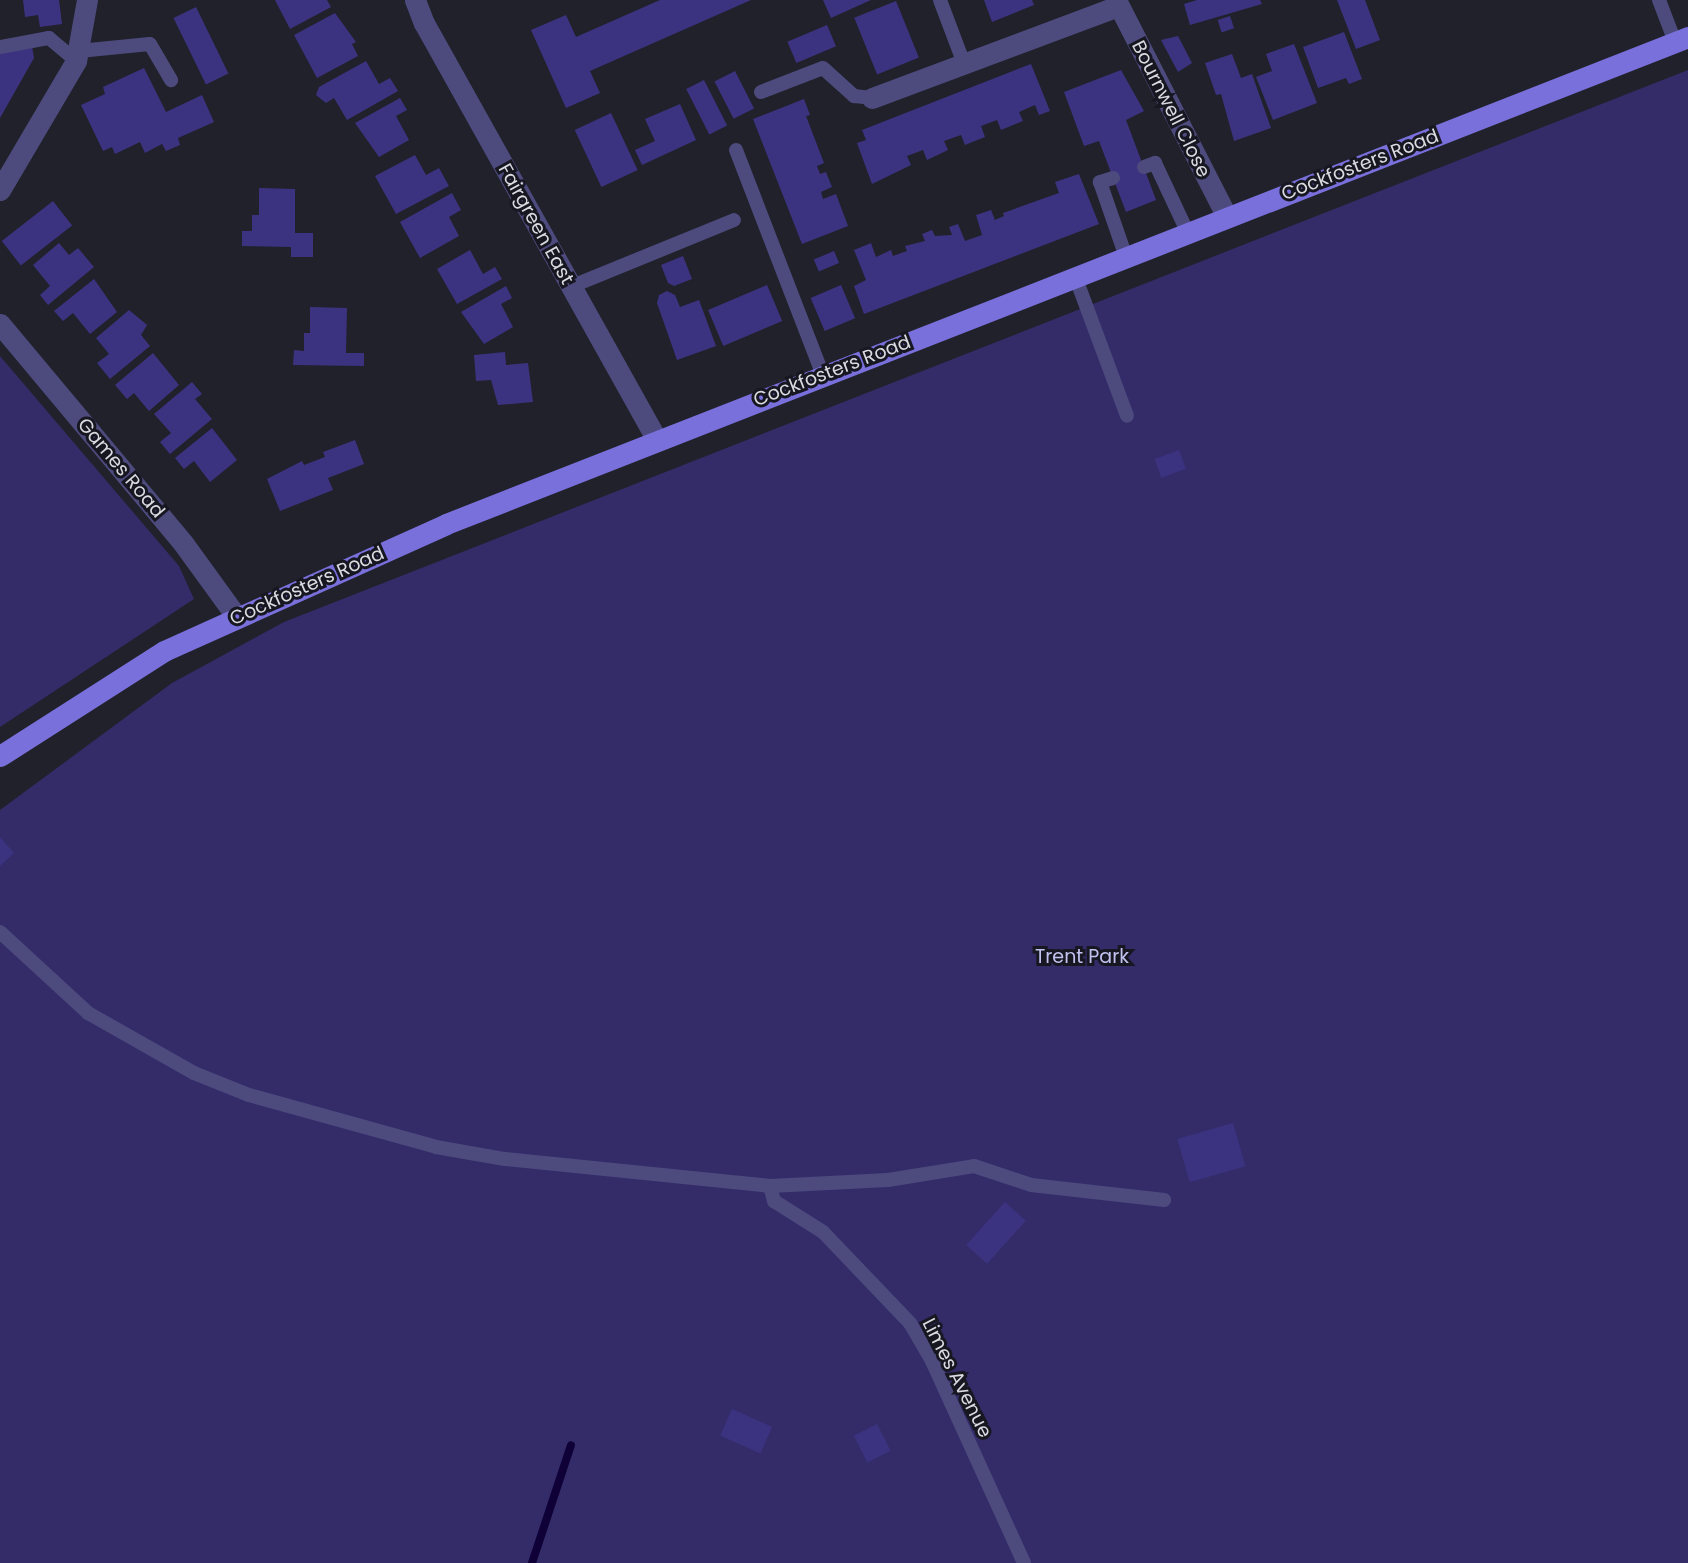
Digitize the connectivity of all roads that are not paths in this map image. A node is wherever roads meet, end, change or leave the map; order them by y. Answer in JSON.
{"nodes":[{"id":1,"x":87,"y":0,"type":"edge"},
{"id":2,"x":940,"y":0,"type":"edge"},
{"id":3,"x":1659,"y":0,"type":"edge"},
{"id":4,"x":1117,"y":3,"type":"edge"},
{"id":5,"x":416,"y":4,"type":"edge"},
{"id":6,"x":1681,"y":40,"type":"edge"},
{"id":7,"x":0,"y":47,"type":"edge"},
{"id":8,"x":77,"y":56,"type":"junction"},
{"id":9,"x":964,"y":64,"type":"junction"},
{"id":10,"x":171,"y":80,"type":"dead end"},
{"id":11,"x":761,"y":92,"type":"dead end"},
{"id":12,"x":872,"y":99,"type":"joint"},
{"id":13,"x":736,"y":150,"type":"dead end"},
{"id":14,"x":1144,"y":167,"type":"dead end"},
{"id":15,"x":1114,"y":178,"type":"dead end"},
{"id":16,"x":0,"y":190,"type":"edge"},
{"id":17,"x":1227,"y":217,"type":"junction"},
{"id":18,"x":734,"y":220,"type":"dead end"},
{"id":19,"x":1188,"y":233,"type":"junction"},
{"id":20,"x":1126,"y":257,"type":"junction"},
{"id":21,"x":1075,"y":276,"type":"junction"},
{"id":22,"x":570,"y":287,"type":"junction"},
{"id":23,"x":1,"y":327,"type":"edge"},
{"id":24,"x":823,"y":375,"type":"junction"},
{"id":25,"x":1127,"y":416,"type":"dead end"},
{"id":26,"x":657,"y":440,"type":"junction"},
{"id":27,"x":236,"y":616,"type":"junction"},
{"id":28,"x":0,"y":756,"type":"edge"},
{"id":29,"x":0,"y":932,"type":"edge"},
{"id":30,"x":770,"y":1186,"type":"junction"},
{"id":31,"x":1164,"y":1199,"type":"dead end"},
{"id":32,"x":1024,"y":1563,"type":"edge"}],
"edges":[{"from":1,"to":8,"type":"street"},
{"from":2,"to":9,"type":"lane"},
{"from":3,"to":6,"type":"lane"},
{"from":4,"to":9,"type":"street"},
{"from":4,"to":17,"type":"street","name":"Bournwell Close"},
{"from":5,"to":22,"type":"street","name":"Fairgreen East"},
{"from":6,"to":17,"type":"main road","name":"Cockfosters Road"},
{"from":7,"to":8,"type":"lane"},
{"from":8,"to":10,"type":"lane"},
{"from":8,"to":16,"type":"street"},
{"from":9,"to":12,"type":"street"},
{"from":11,"to":12,"type":"lane"},
{"from":13,"to":24,"type":"lane"},
{"from":14,"to":19,"type":"lane"},
{"from":15,"to":20,"type":"lane"},
{"from":17,"to":19,"type":"main road","name":"Cockfosters Road"},
{"from":18,"to":22,"type":"lane"},
{"from":19,"to":20,"type":"main road","name":"Cockfosters Road"},
{"from":20,"to":21,"type":"main road","name":"Cockfosters Road"},
{"from":21,"to":24,"type":"main road","name":"Cockfosters Road"},
{"from":21,"to":25,"type":"lane"},
{"from":22,"to":26,"type":"street","name":"Fairgreen East"},
{"from":23,"to":27,"type":"street","name":"Games Road"},
{"from":24,"to":26,"type":"main road","name":"Cockfosters Road"},
{"from":26,"to":27,"type":"main road","name":"Cockfosters Road"},
{"from":27,"to":28,"type":"main road","name":"Cockfosters Road"},
{"from":29,"to":30,"type":"lane"},
{"from":30,"to":31,"type":"lane"},
{"from":30,"to":32,"type":"lane","name":"Limes Avenue"}]}
